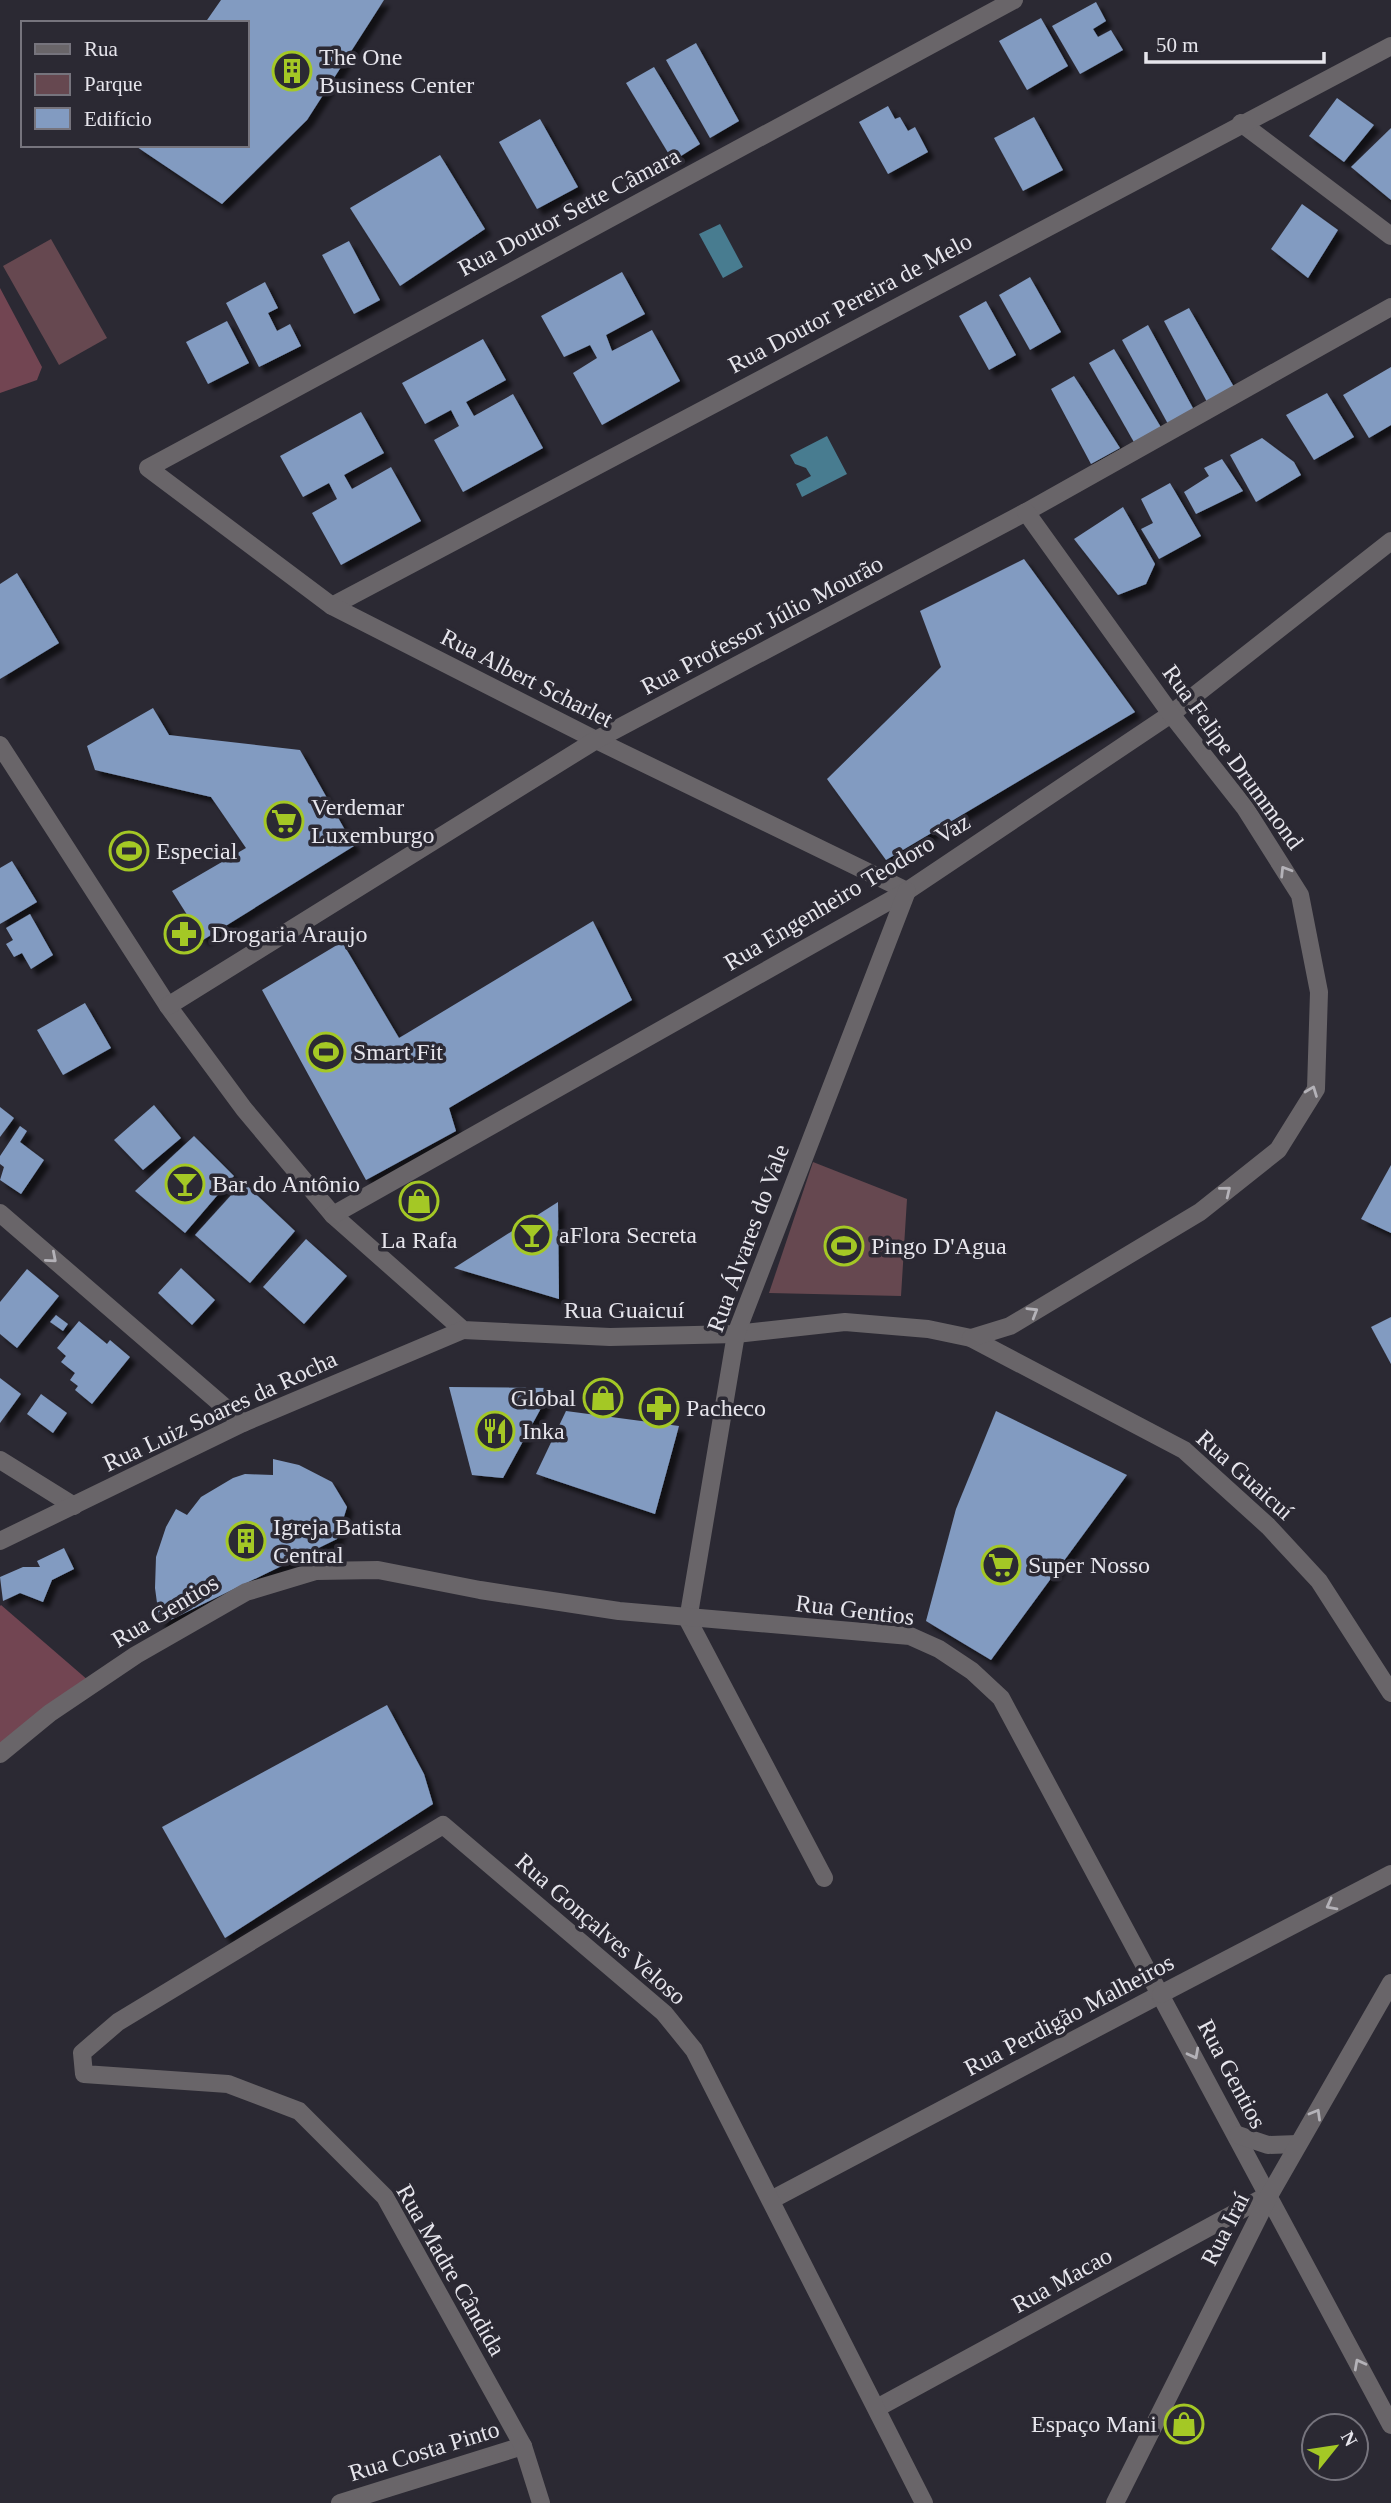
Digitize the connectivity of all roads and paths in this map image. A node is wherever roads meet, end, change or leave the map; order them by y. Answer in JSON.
{"nodes":[{"id":1,"x":1014,"y":0,"type":"edge"},
{"id":2,"x":1391,"y":46,"type":"edge"},
{"id":3,"x":1241,"y":123,"type":"junction"},
{"id":4,"x":1391,"y":236,"type":"edge"},
{"id":5,"x":1391,"y":307,"type":"edge"},
{"id":6,"x":148,"y":468,"type":"joint"},
{"id":7,"x":1026,"y":512,"type":"junction"},
{"id":8,"x":1391,"y":541,"type":"edge"},
{"id":9,"x":332,"y":606,"type":"junction"},
{"id":10,"x":1171,"y":714,"type":"junction"},
{"id":11,"x":596,"y":740,"type":"junction"},
{"id":12,"x":0,"y":745,"type":"edge"},
{"id":13,"x":907,"y":891,"type":"junction"},
{"id":14,"x":168,"y":1006,"type":"junction"},
{"id":15,"x":0,"y":1213,"type":"edge"},
{"id":16,"x":333,"y":1215,"type":"junction"},
{"id":17,"x":463,"y":1330,"type":"junction"},
{"id":18,"x":736,"y":1334,"type":"junction"},
{"id":19,"x":971,"y":1338,"type":"junction"},
{"id":20,"x":243,"y":1423,"type":"junction"},
{"id":21,"x":0,"y":1460,"type":"edge"},
{"id":22,"x":75,"y":1506,"type":"junction"},
{"id":23,"x":0,"y":1541,"type":"edge"},
{"id":24,"x":688,"y":1620,"type":"junction"},
{"id":25,"x":1391,"y":1693,"type":"edge"},
{"id":26,"x":0,"y":1754,"type":"edge"},
{"id":27,"x":1391,"y":1874,"type":"edge"},
{"id":28,"x":824,"y":1878,"type":"dead end"},
{"id":29,"x":1391,"y":1983,"type":"edge"},
{"id":30,"x":1161,"y":1994,"type":"junction"},
{"id":31,"x":82,"y":2053,"type":"joint"},
{"id":32,"x":1238,"y":2135,"type":"junction"},
{"id":33,"x":1298,"y":2144,"type":"junction"},
{"id":34,"x":1270,"y":2194,"type":"junction"},
{"id":35,"x":771,"y":2200,"type":"junction"},
{"id":36,"x":877,"y":2408,"type":"junction"},
{"id":37,"x":1391,"y":2425,"type":"edge"},
{"id":38,"x":523,"y":2446,"type":"junction"},
{"id":39,"x":340,"y":2503,"type":"edge"},
{"id":40,"x":541,"y":2503,"type":"edge"},
{"id":41,"x":924,"y":2503,"type":"edge"},
{"id":42,"x":1115,"y":2503,"type":"edge"}],
"edges":[{"from":1,"to":6,"type":"street","name":"Rua Doutor Sette Câmara"},
{"from":2,"to":3,"type":"street","name":"Rua Doutor Pereira de Melo"},
{"from":3,"to":4,"type":"street"},
{"from":3,"to":9,"type":"street","name":"Rua Doutor Pereira de Melo"},
{"from":5,"to":7,"type":"street","name":"Rua Professor Júlio Mourão"},
{"from":6,"to":9,"type":"street","name":"Rua Albert Scharlet"},
{"from":7,"to":10,"type":"street","name":"Rua Felipe Drummond"},
{"from":7,"to":11,"type":"street","name":"Rua Professor Júlio Mourão"},
{"from":8,"to":10,"type":"street","name":"Rua Engenheiro Teodoro Vaz"},
{"from":9,"to":11,"type":"street","name":"Rua Albert Scharlet"},
{"from":10,"to":13,"type":"street","name":"Rua Engenheiro Teodoro Vaz"},
{"from":19,"to":10,"type":"street","name":"Rua Felipe Drummond","one_way":true},
{"from":11,"to":13,"type":"street","name":"Rua Albert Scharlet"},
{"from":11,"to":14,"type":"street","name":"Rua Professor Júlio Mourão"},
{"from":12,"to":14,"type":"street"},
{"from":13,"to":16,"type":"street","name":"Rua Engenheiro Teodoro Vaz"},
{"from":13,"to":18,"type":"street","name":"Rua Álvares do Vale"},
{"from":14,"to":16,"type":"street"},
{"from":15,"to":20,"type":"street","one_way":true},
{"from":16,"to":17,"type":"street"},
{"from":17,"to":18,"type":"street","name":"Rua Guaicuí"},
{"from":17,"to":20,"type":"street","name":"Rua Luiz Soares da Rocha"},
{"from":18,"to":19,"type":"street","name":"Rua Guaicuí"},
{"from":18,"to":24,"type":"street","name":"Rua Álvares do Vale"},
{"from":19,"to":25,"type":"street","name":"Rua Guaicuí"},
{"from":20,"to":22,"type":"street","name":"Rua Luiz Soares da Rocha"},
{"from":21,"to":22,"type":"street"},
{"from":22,"to":23,"type":"street","name":"Rua Luiz Soares da Rocha"},
{"from":24,"to":26,"type":"street","name":"Rua Gentios"},
{"from":24,"to":28,"type":"street"},
{"from":24,"to":30,"type":"street","name":"Rua Gentios"},
{"from":27,"to":30,"type":"street","name":"Rua Perdigão Malheiros","one_way":true},
{"from":33,"to":29,"type":"street","name":"Rua Iraí","one_way":true},
{"from":30,"to":32,"type":"street","name":"Rua Gentios","one_way":true},
{"from":30,"to":35,"type":"street","name":"Rua Perdigão Malheiros"},
{"from":31,"to":35,"type":"street","name":"Rua Gonçalves Veloso"},
{"from":31,"to":38,"type":"street","name":"Rua Madre Cândida"},
{"from":32,"to":33,"type":"street"},
{"from":32,"to":34,"type":"street","name":"Rua Gentios"},
{"from":33,"to":34,"type":"street","name":"Rua Iraí"},
{"from":34,"to":36,"type":"street","name":"Rua Macao"},
{"from":37,"to":34,"type":"street","name":"Rua Gentios","one_way":true},
{"from":34,"to":42,"type":"street","name":"Rua Iraí"},
{"from":35,"to":36,"type":"street","name":"Rua Gonçalves Veloso"},
{"from":36,"to":41,"type":"street","name":"Rua Gonçalves Veloso"},
{"from":38,"to":39,"type":"street","name":"Rua Costa Pinto"},
{"from":38,"to":40,"type":"street","name":"Rua Madre Cândida"}]}
